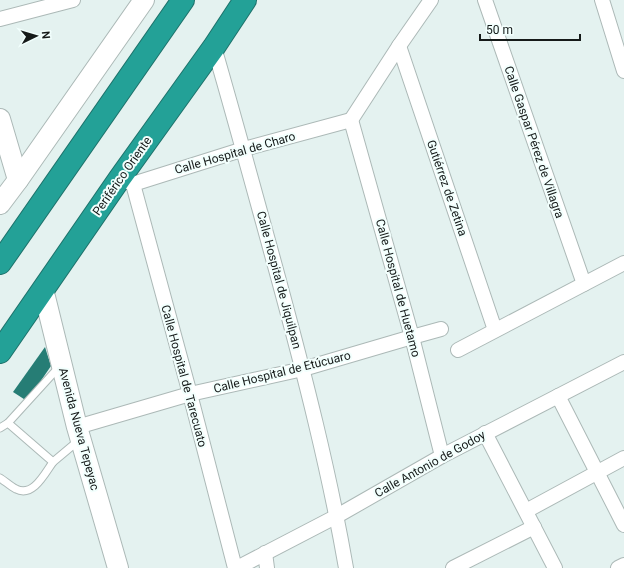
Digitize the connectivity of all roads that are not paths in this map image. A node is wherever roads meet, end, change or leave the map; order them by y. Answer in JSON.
{"nodes":[{"id":1,"x":73,"y":0,"type":"edge"},
{"id":2,"x":144,"y":0,"type":"edge"},
{"id":3,"x":183,"y":0,"type":"edge"},
{"id":4,"x":245,"y":0,"type":"edge"},
{"id":5,"x":431,"y":0,"type":"edge"},
{"id":6,"x":485,"y":0,"type":"edge"},
{"id":7,"x":602,"y":0,"type":"edge"},
{"id":8,"x":0,"y":19,"type":"edge"},
{"id":9,"x":399,"y":46,"type":"junction"},
{"id":10,"x":214,"y":47,"type":"junction"},
{"id":11,"x":624,"y":71,"type":"edge"},
{"id":12,"x":0,"y":119,"type":"edge"},
{"id":13,"x":351,"y":120,"type":"junction"},
{"id":14,"x":244,"y":149,"type":"junction"},
{"id":15,"x":18,"y":180,"type":"junction"},
{"id":16,"x":126,"y":181,"type":"junction"},
{"id":17,"x":0,"y":204,"type":"edge"},
{"id":18,"x":0,"y":262,"type":"edge"},
{"id":19,"x":624,"y":263,"type":"edge"},
{"id":20,"x":584,"y":284,"type":"junction"},
{"id":21,"x":44,"y":289,"type":"junction"},
{"id":22,"x":441,"y":329,"type":"dead end"},
{"id":23,"x":495,"y":330,"type":"junction"},
{"id":24,"x":412,"y":337,"type":"junction"},
{"id":25,"x":458,"y":350,"type":"dead end"},
{"id":26,"x":0,"y":352,"type":"edge"},
{"id":27,"x":624,"y":362,"type":"edge"},
{"id":28,"x":62,"y":364,"type":"junction"},
{"id":29,"x":303,"y":369,"type":"junction"},
{"id":30,"x":190,"y":394,"type":"junction"},
{"id":31,"x":558,"y":396,"type":"junction"},
{"id":32,"x":8,"y":423,"type":"junction"},
{"id":33,"x":0,"y":428,"type":"edge"},
{"id":34,"x":78,"y":433,"type":"junction"},
{"id":35,"x":485,"y":434,"type":"junction"},
{"id":36,"x":442,"y":456,"type":"junction"},
{"id":37,"x":624,"y":458,"type":"edge"},
{"id":38,"x":53,"y":462,"type":"junction"},
{"id":39,"x":597,"y":472,"type":"junction"},
{"id":40,"x":0,"y":478,"type":"edge"},
{"id":41,"x":526,"y":511,"type":"junction"},
{"id":42,"x":337,"y":516,"type":"junction"},
{"id":43,"x":624,"y":525,"type":"edge"},
{"id":44,"x":534,"y":527,"type":"junction"},
{"id":45,"x":265,"y":553,"type":"junction"},
{"id":46,"x":624,"y":565,"type":"edge"},
{"id":47,"x":118,"y":568,"type":"edge"},
{"id":48,"x":236,"y":568,"type":"edge"},
{"id":49,"x":267,"y":568,"type":"edge"},
{"id":50,"x":346,"y":568,"type":"edge"},
{"id":51,"x":453,"y":568,"type":"edge"},
{"id":52,"x":555,"y":568,"type":"edge"},
{"id":53,"x":618,"y":568,"type":"edge"}],
"edges":[{"from":1,"to":8,"type":"street"},
{"from":2,"to":15,"type":"street"},
{"from":3,"to":18,"type":"highway"},
{"from":4,"to":10,"type":"highway","name":"Periférico Oriente"},
{"from":5,"to":9,"type":"street"},
{"from":6,"to":20,"type":"street","name":"Calle Gaspar Pérez de Villagra"},
{"from":7,"to":11,"type":"street"},
{"from":9,"to":13,"type":"street"},
{"from":9,"to":23,"type":"street","name":"Gutiérrez de Zetina"},
{"from":10,"to":14,"type":"street","name":"Calle Hospital de Jiquilpan"},
{"from":10,"to":16,"type":"highway","name":"Periférico Oriente"},
{"from":12,"to":15,"type":"street"},
{"from":13,"to":14,"type":"street","name":"Calle Hospital de Charo"},
{"from":13,"to":24,"type":"street","name":"Calle Hospital de Huetamo"},
{"from":14,"to":16,"type":"street","name":"Calle Hospital de Charo"},
{"from":14,"to":29,"type":"street","name":"Calle Hospital de Jiquilpan"},
{"from":15,"to":17,"type":"street"},
{"from":16,"to":21,"type":"highway","name":"Periférico Oriente"},
{"from":16,"to":30,"type":"street","name":"Calle Hospital de Tarecuato"},
{"from":19,"to":20,"type":"street"},
{"from":20,"to":23,"type":"street"},
{"from":21,"to":26,"type":"highway","name":"Periférico Oriente"},
{"from":21,"to":28,"type":"street","name":"Avenida Nueva Tepeyac"},
{"from":22,"to":24,"type":"street","name":"Calle Hospital de Etúcuaro"},
{"from":23,"to":25,"type":"street"},
{"from":24,"to":29,"type":"street","name":"Calle Hospital de Etúcuaro"},
{"from":24,"to":36,"type":"street","name":"Calle Hospital de Huetamo"},
{"from":27,"to":31,"type":"street","name":"Calle Antonio de Godoy"},
{"from":28,"to":32,"type":"lane"},
{"from":28,"to":34,"type":"street","name":"Avenida Nueva Tepeyac"},
{"from":29,"to":30,"type":"street","name":"Calle Hospital de Etúcuaro"},
{"from":29,"to":42,"type":"street","name":"Calle Hospital de Jiquilpan"},
{"from":30,"to":34,"type":"street","name":"Calle Hospital de Etúcuaro"},
{"from":30,"to":48,"type":"street","name":"Calle Hospital de Tarecuato"},
{"from":31,"to":35,"type":"street","name":"Calle Antonio de Godoy"},
{"from":31,"to":39,"type":"street"},
{"from":32,"to":33,"type":"lane"},
{"from":32,"to":38,"type":"lane"},
{"from":34,"to":38,"type":"lane"},
{"from":34,"to":47,"type":"street","name":"Avenida Nueva Tepeyac"},
{"from":35,"to":36,"type":"street","name":"Calle Antonio de Godoy"},
{"from":35,"to":41,"type":"street"},
{"from":36,"to":42,"type":"street","name":"Calle Antonio de Godoy"},
{"from":37,"to":39,"type":"street"},
{"from":38,"to":40,"type":"lane"},
{"from":39,"to":41,"type":"street"},
{"from":39,"to":43,"type":"street"},
{"from":41,"to":44,"type":"street"},
{"from":42,"to":45,"type":"street","name":"Calle Antonio de Godoy"},
{"from":42,"to":50,"type":"street","name":"Calle Hospital de Jiquilpan"},
{"from":44,"to":51,"type":"street"},
{"from":44,"to":52,"type":"street"},
{"from":45,"to":48,"type":"street","name":"Calle Antonio de Godoy"},
{"from":45,"to":49,"type":"street"},
{"from":46,"to":53,"type":"street"}]}
